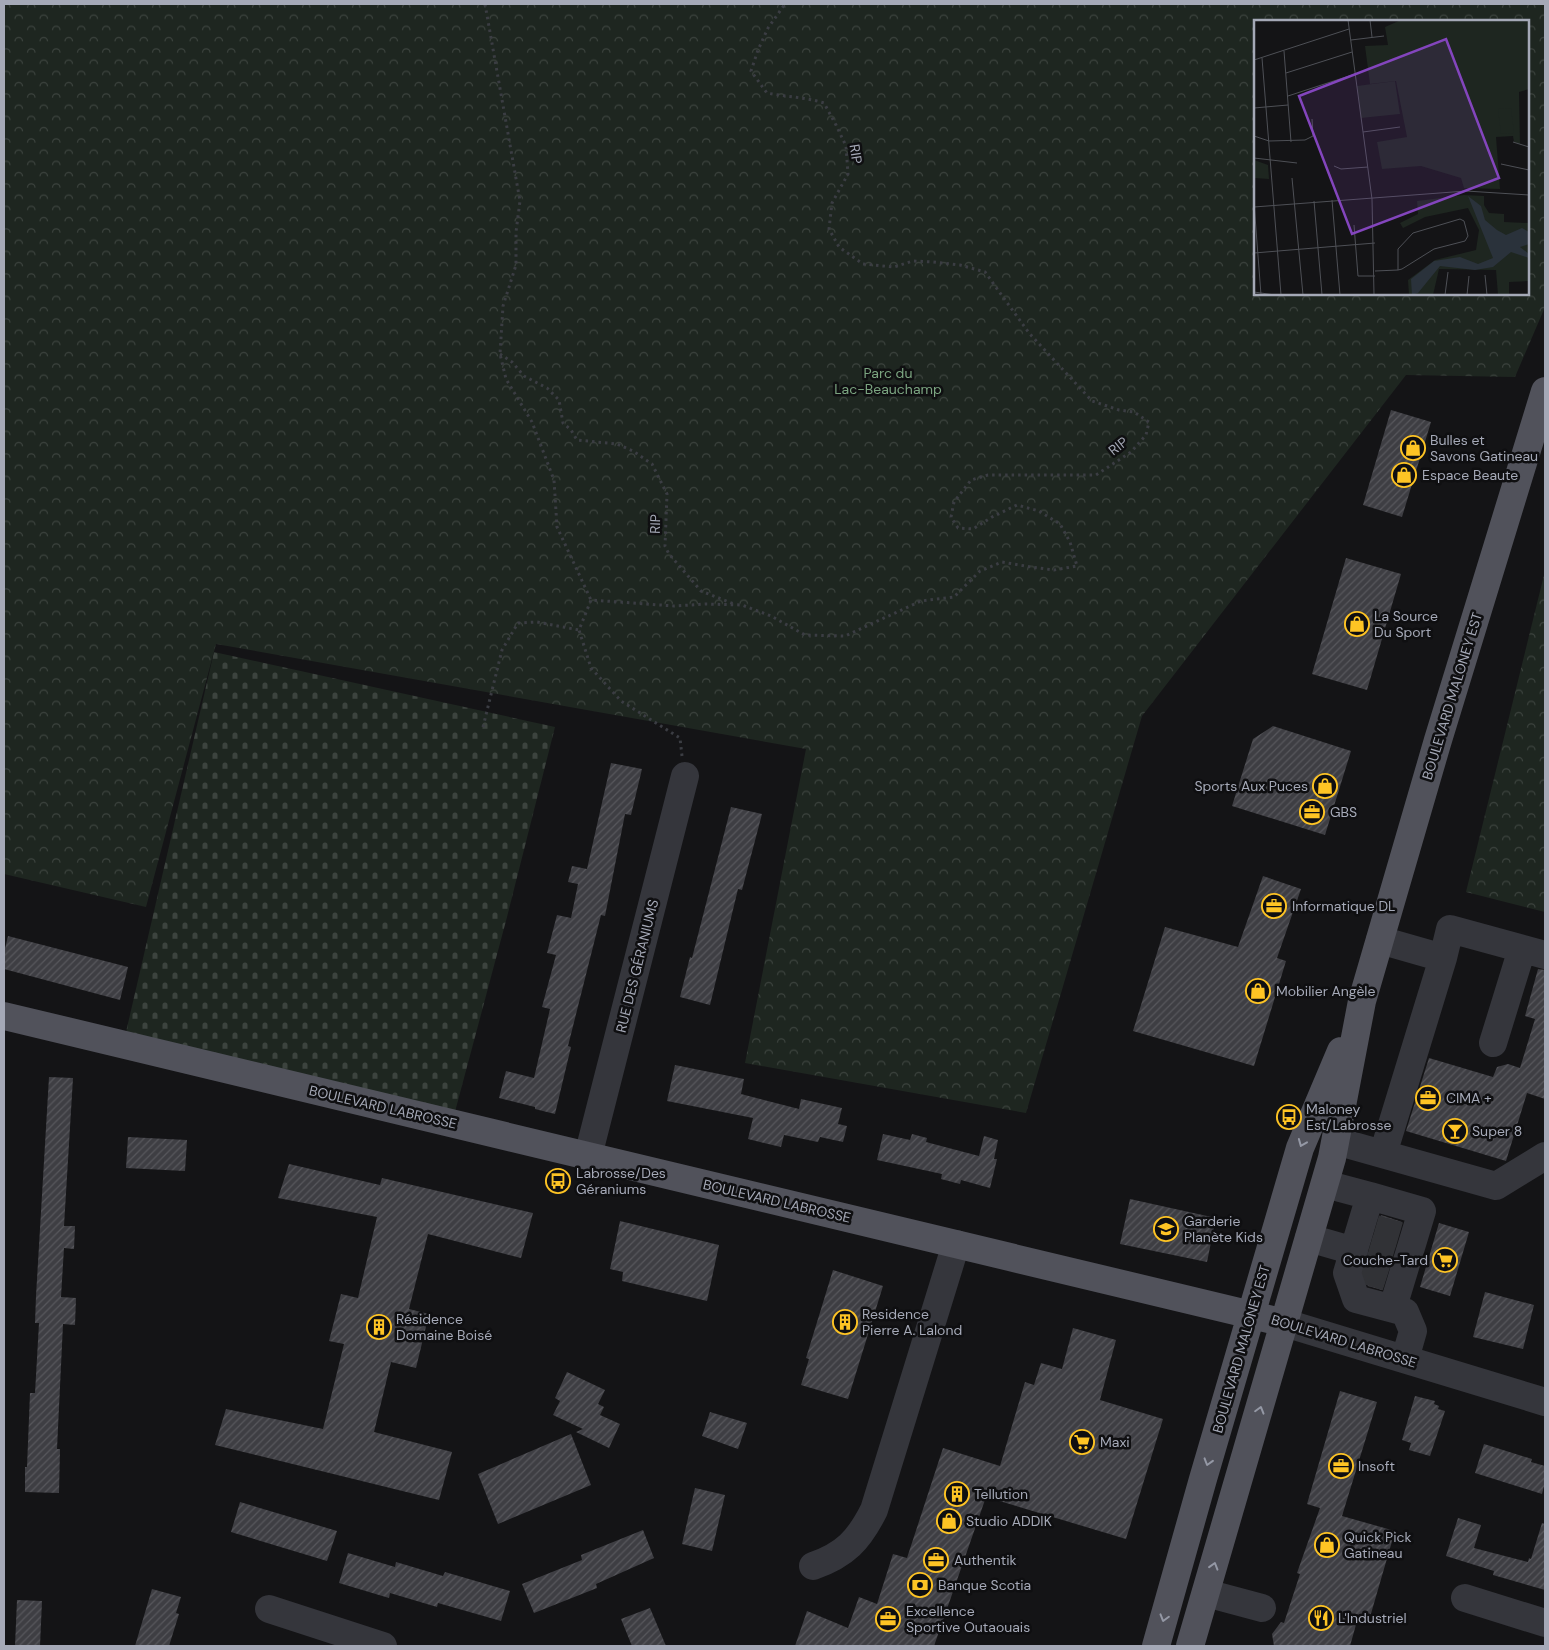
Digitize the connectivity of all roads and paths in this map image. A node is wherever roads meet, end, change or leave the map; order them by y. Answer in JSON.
{"nodes":[{"id":1,"x":485,"y":4,"type":"edge"},
{"id":2,"x":785,"y":4,"type":"edge"},
{"id":3,"x":500,"y":354,"type":"junction"},
{"id":4,"x":1545,"y":391,"type":"edge"},
{"id":5,"x":591,"y":600,"type":"junction"},
{"id":6,"x":736,"y":605,"type":"junction"},
{"id":7,"x":578,"y":630,"type":"junction"},
{"id":8,"x":483,"y":727,"type":"dead end"},
{"id":9,"x":685,"y":776,"type":"joint"},
{"id":10,"x":1380,"y":940,"type":"junction"},
{"id":11,"x":1533,"y":952,"type":"edge"},
{"id":12,"x":1443,"y":958,"type":"junction"},
{"id":13,"x":1362,"y":1001,"type":"junction"},
{"id":14,"x":4,"y":1016,"type":"edge"},
{"id":15,"x":1493,"y":1043,"type":"dead end"},
{"id":16,"x":1336,"y":1141,"type":"junction"},
{"id":17,"x":1383,"y":1154,"type":"junction"},
{"id":18,"x":588,"y":1156,"type":"junction"},
{"id":19,"x":1545,"y":1156,"type":"edge"},
{"id":20,"x":1325,"y":1184,"type":"junction"},
{"id":21,"x":1370,"y":1196,"type":"junction"},
{"id":22,"x":1309,"y":1238,"type":"junction"},
{"id":23,"x":956,"y":1244,"type":"junction"},
{"id":24,"x":1379,"y":1253,"type":"junction"},
{"id":25,"x":1393,"y":1308,"type":"junction"},
{"id":26,"x":1251,"y":1314,"type":"junction"},
{"id":27,"x":1285,"y":1322,"type":"junction"},
{"id":28,"x":1405,"y":1359,"type":"junction"},
{"id":29,"x":1545,"y":1402,"type":"edge"},
{"id":30,"x":813,"y":1566,"type":"dead end"},
{"id":31,"x":1206,"y":1593,"type":"junction"},
{"id":32,"x":1465,"y":1598,"type":"dead end"},
{"id":33,"x":1262,"y":1608,"type":"dead end"},
{"id":34,"x":268,"y":1609,"type":"dead end"},
{"id":35,"x":1545,"y":1623,"type":"edge"},
{"id":36,"x":383,"y":1646,"type":"edge"},
{"id":37,"x":1156,"y":1646,"type":"edge"},
{"id":38,"x":1190,"y":1646,"type":"edge"}],
"edges":[{"from":1,"to":3,"type":"path"},
{"from":2,"to":6,"type":"path","name":"RIP"},
{"from":3,"to":5,"type":"path"},
{"from":3,"to":6,"type":"path","name":"RIP"},
{"from":4,"to":10,"type":"main road","name":"BOULEVARD MALONEY EST"},
{"from":5,"to":6,"type":"path","name":"RIP"},
{"from":5,"to":7,"type":"path"},
{"from":7,"to":8,"type":"path"},
{"from":7,"to":9,"type":"path"},
{"from":9,"to":18,"type":"street","name":"RUE DES GÉRANIUMS"},
{"from":10,"to":12,"type":"street"},
{"from":10,"to":13,"type":"main road","name":"BOULEVARD MALONEY EST"},
{"from":11,"to":12,"type":"street"},
{"from":11,"to":15,"type":"street"},
{"from":12,"to":17,"type":"street"},
{"from":13,"to":16,"type":"main road","name":"BOULEVARD MALONEY EST"},
{"from":13,"to":26,"type":"main road","name":"BOULEVARD MALONEY EST","one_way":true},
{"from":14,"to":18,"type":"main road","name":"BOULEVARD LABROSSE"},
{"from":16,"to":17,"type":"street"},
{"from":16,"to":20,"type":"main road","name":"BOULEVARD MALONEY EST"},
{"from":17,"to":19,"type":"street"},
{"from":18,"to":23,"type":"main road","name":"BOULEVARD LABROSSE"},
{"from":20,"to":21,"type":"street"},
{"from":20,"to":22,"type":"main road","name":"BOULEVARD MALONEY EST"},
{"from":21,"to":24,"type":"street"},
{"from":21,"to":24,"type":"street"},
{"from":22,"to":24,"type":"street"},
{"from":22,"to":27,"type":"main road","name":"BOULEVARD MALONEY EST"},
{"from":23,"to":26,"type":"main road","name":"BOULEVARD LABROSSE"},
{"from":23,"to":30,"type":"street"},
{"from":24,"to":25,"type":"street"},
{"from":24,"to":25,"type":"street"},
{"from":25,"to":28,"type":"street"},
{"from":26,"to":27,"type":"main road","name":"BOULEVARD LABROSSE"},
{"from":26,"to":37,"type":"main road","name":"BOULEVARD MALONEY EST","one_way":true},
{"from":27,"to":28,"type":"street","name":"BOULEVARD LABROSSE"},
{"from":31,"to":27,"type":"main road","name":"BOULEVARD MALONEY EST","one_way":true},
{"from":28,"to":29,"type":"street","name":"BOULEVARD LABROSSE"},
{"from":31,"to":33,"type":"street"},
{"from":31,"to":38,"type":"main road","name":"BOULEVARD MALONEY EST"},
{"from":32,"to":35,"type":"street"},
{"from":34,"to":36,"type":"street"}]}
